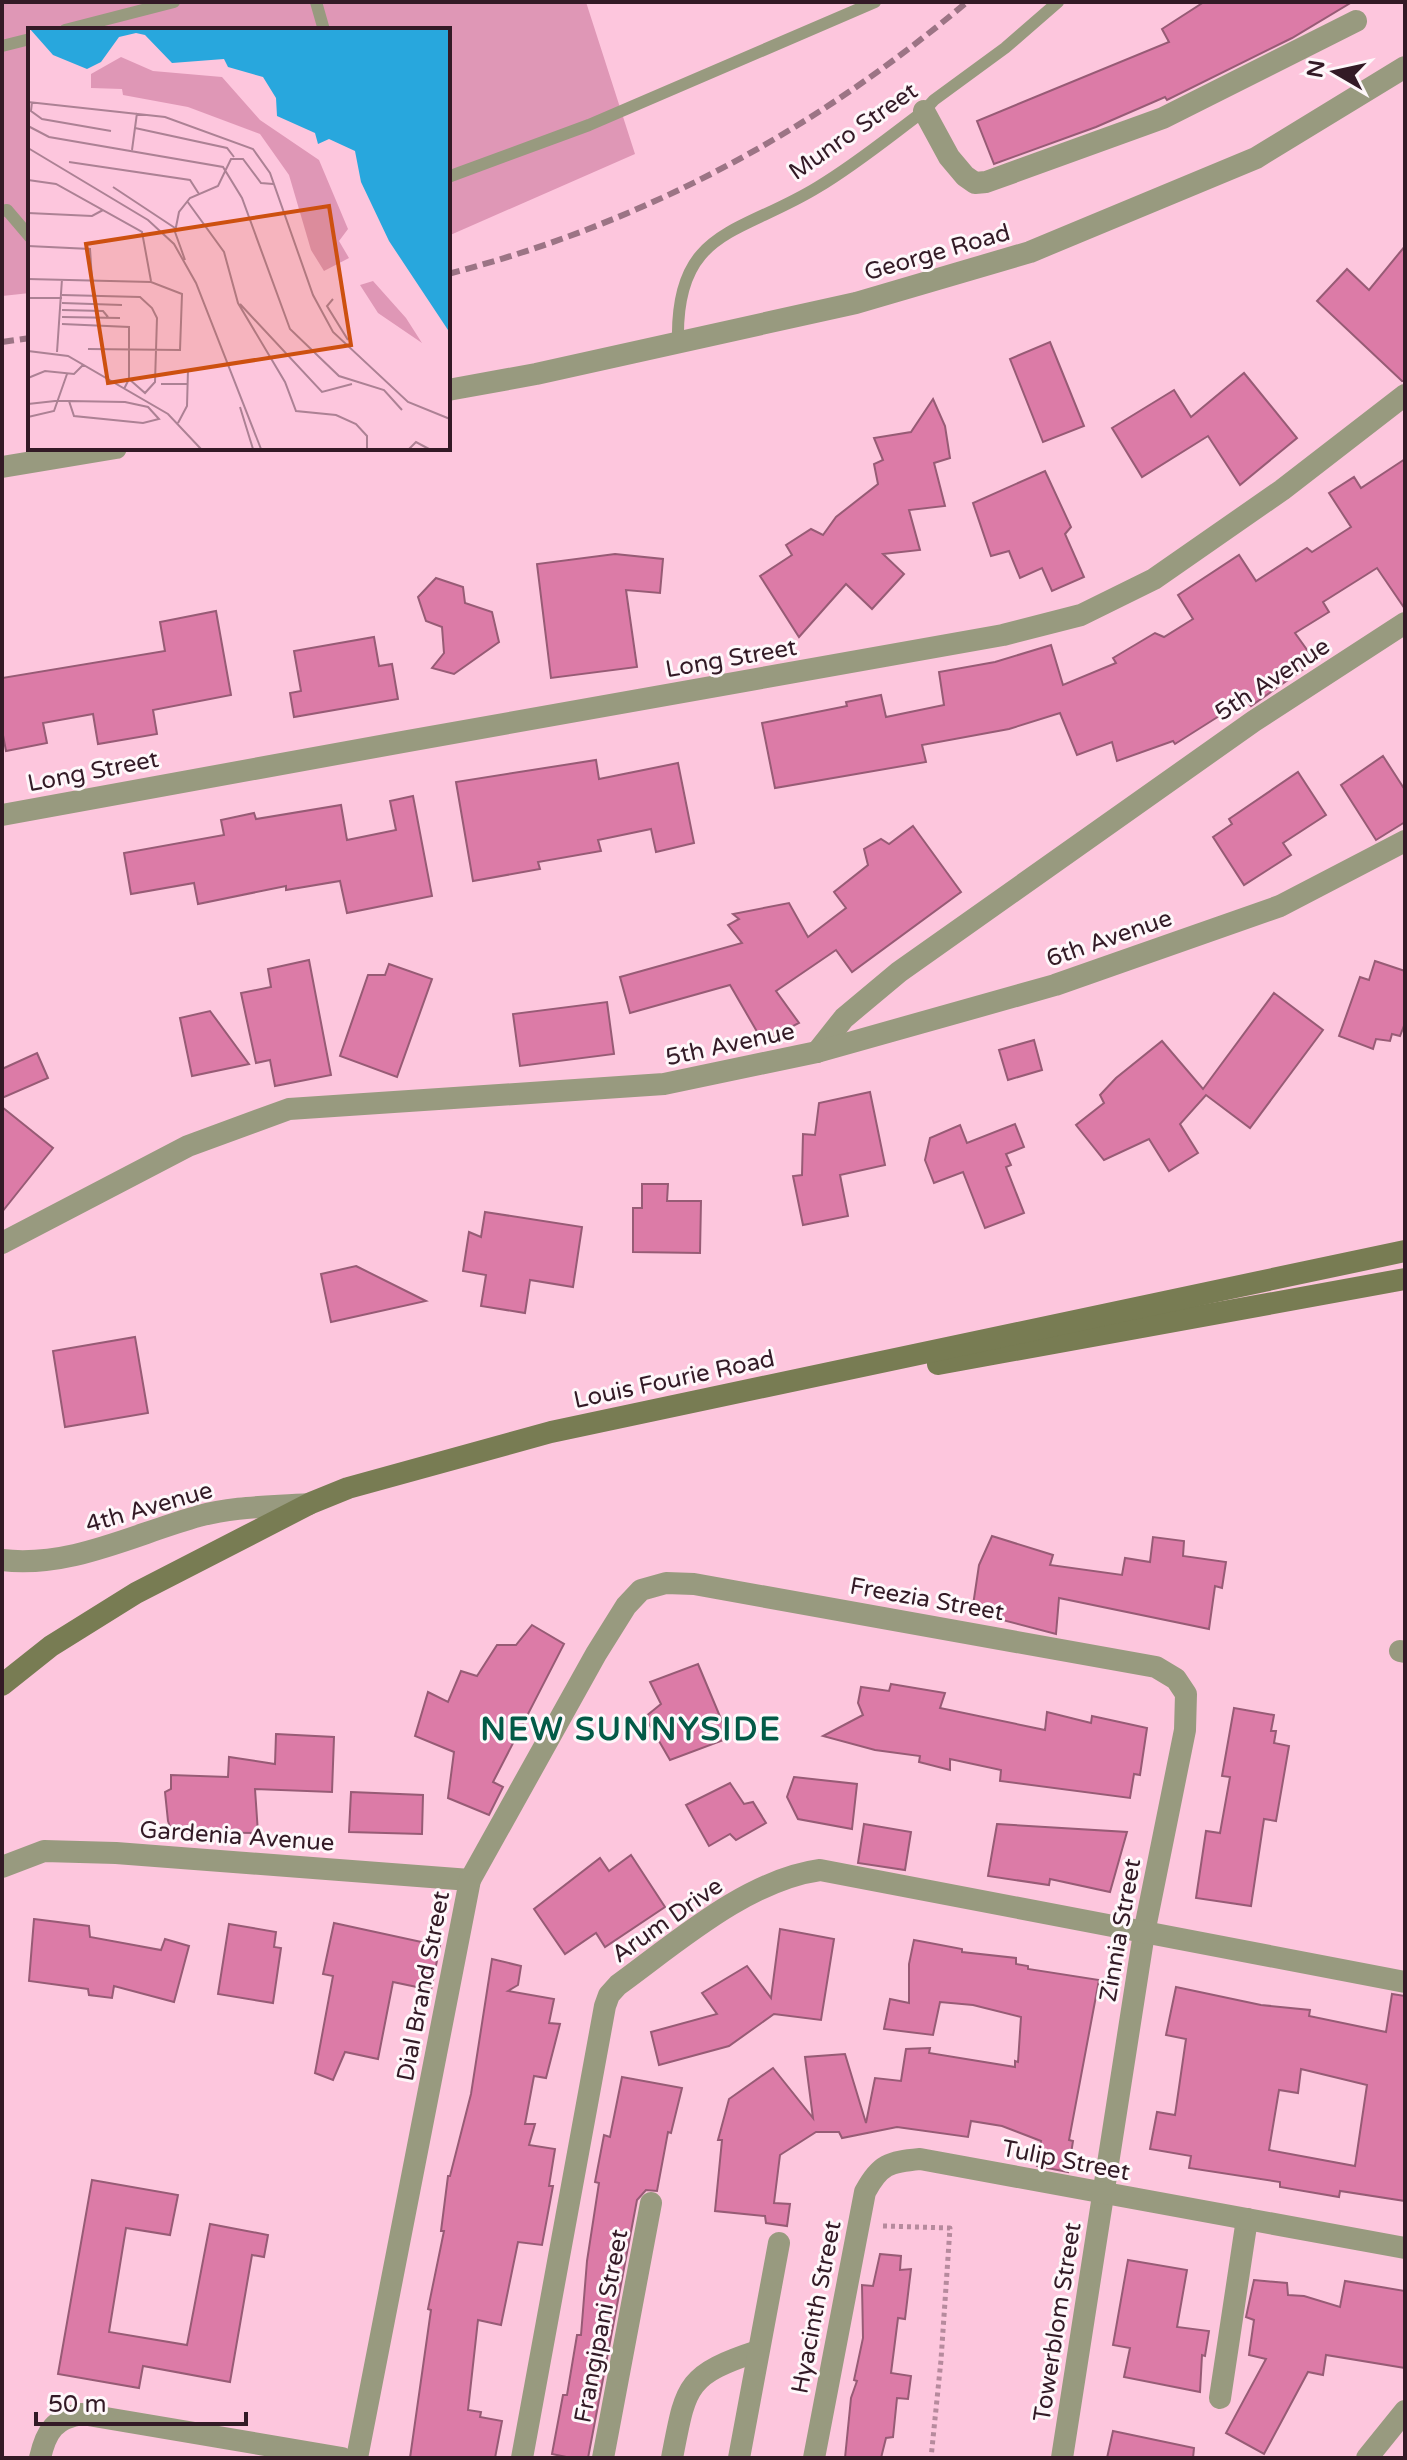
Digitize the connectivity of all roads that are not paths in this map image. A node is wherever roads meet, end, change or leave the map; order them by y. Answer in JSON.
{"nodes":[{"id":1,"x":174,"y":2,"type":"edge"},
{"id":2,"x":316,"y":2,"type":"edge"},
{"id":3,"x":875,"y":2,"type":"edge"},
{"id":4,"x":1058,"y":2,"type":"edge"},
{"id":5,"x":1356,"y":21,"type":"dead end"},
{"id":6,"x":73,"y":28,"type":"edge"},
{"id":7,"x":323,"y":28,"type":"edge"},
{"id":8,"x":28,"y":40,"type":"edge"},
{"id":9,"x":2,"y":46,"type":"edge"},
{"id":10,"x":1405,"y":67,"type":"edge"},
{"id":11,"x":924,"y":111,"type":"junction"},
{"id":12,"x":450,"y":176,"type":"edge"},
{"id":13,"x":2,"y":211,"type":"edge"},
{"id":14,"x":28,"y":235,"type":"edge"},
{"id":15,"x":678,"y":342,"type":"junction"},
{"id":16,"x":450,"y":390,"type":"edge"},
{"id":17,"x":1405,"y":395,"type":"edge"},
{"id":18,"x":104,"y":450,"type":"edge"},
{"id":19,"x":2,"y":467,"type":"edge"},
{"id":20,"x":1405,"y":623,"type":"edge"},
{"id":21,"x":2,"y":815,"type":"edge"},
{"id":22,"x":1405,"y":841,"type":"edge"},
{"id":23,"x":817,"y":1052,"type":"junction"},
{"id":24,"x":2,"y":1243,"type":"edge"},
{"id":25,"x":1405,"y":1251,"type":"edge"},
{"id":26,"x":1405,"y":1279,"type":"edge"},
{"id":27,"x":551,"y":1432,"type":"junction"},
{"id":28,"x":311,"y":1503,"type":"junction"},
{"id":29,"x":2,"y":1560,"type":"edge"},
{"id":30,"x":666,"y":1583,"type":"joint"},
{"id":31,"x":1176,"y":1679,"type":"joint"},
{"id":32,"x":2,"y":1685,"type":"edge"},
{"id":33,"x":2,"y":1867,"type":"edge"},
{"id":34,"x":470,"y":1880,"type":"junction"},
{"id":35,"x":1144,"y":1933,"type":"junction"},
{"id":36,"x":1405,"y":1982,"type":"edge"},
{"id":37,"x":877,"y":2169,"type":"joint"},
{"id":38,"x":1103,"y":2194,"type":"junction"},
{"id":39,"x":651,"y":2203,"type":"dead end"},
{"id":40,"x":1247,"y":2219,"type":"junction"},
{"id":41,"x":779,"y":2243,"type":"dead end"},
{"id":42,"x":1404,"y":2246,"type":"edge"},
{"id":43,"x":758,"y":2351,"type":"junction"},
{"id":44,"x":1220,"y":2398,"type":"dead end"},
{"id":45,"x":1405,"y":2411,"type":"edge"},
{"id":46,"x":40,"y":2458,"type":"edge"},
{"id":47,"x":342,"y":2458,"type":"edge"},
{"id":48,"x":357,"y":2458,"type":"edge"},
{"id":49,"x":522,"y":2458,"type":"edge"},
{"id":50,"x":603,"y":2458,"type":"edge"},
{"id":51,"x":672,"y":2458,"type":"edge"},
{"id":52,"x":739,"y":2458,"type":"edge"},
{"id":53,"x":814,"y":2458,"type":"edge"},
{"id":54,"x":1062,"y":2458,"type":"edge"},
{"id":55,"x":1367,"y":2458,"type":"edge"}],
"edges":[{"from":1,"to":6,"type":"lane"},
{"from":2,"to":7,"type":"lane"},
{"from":3,"to":12,"type":"lane"},
{"from":4,"to":11,"type":"lane","name":"Munro Street"},
{"from":5,"to":11,"type":"street"},
{"from":8,"to":9,"type":"lane"},
{"from":10,"to":15,"type":"street","name":"George Road"},
{"from":11,"to":15,"type":"lane","name":"Munro Street"},
{"from":13,"to":14,"type":"lane"},
{"from":15,"to":16,"type":"street","name":"George Road"},
{"from":17,"to":21,"type":"street","name":"Long Street"},
{"from":18,"to":19,"type":"street"},
{"from":20,"to":23,"type":"street","name":"5th Avenue"},
{"from":22,"to":23,"type":"street","name":"6th Avenue"},
{"from":23,"to":24,"type":"street","name":"5th Avenue"},
{"from":25,"to":27,"type":"main road","name":"Louis Fourie Road"},
{"from":26,"to":27,"type":"main road"},
{"from":27,"to":28,"type":"main road","name":"Louis Fourie Road"},
{"from":28,"to":29,"type":"street","name":"4th Avenue"},
{"from":28,"to":32,"type":"main road","name":"Louis Fourie Road"},
{"from":30,"to":31,"type":"street","name":"Freezia Street"},
{"from":30,"to":34,"type":"street","name":"Dial Brand Street"},
{"from":31,"to":35,"type":"street","name":"Zinnia Street"},
{"from":33,"to":34,"type":"street","name":"Gardenia Avenue"},
{"from":34,"to":48,"type":"street","name":"Dial Brand Street"},
{"from":35,"to":36,"type":"street","name":"Arum Drive"},
{"from":35,"to":38,"type":"street","name":"Zinnia Street"},
{"from":35,"to":49,"type":"street","name":"Arum Drive"},
{"from":37,"to":38,"type":"street","name":"Tulip Street"},
{"from":37,"to":53,"type":"street","name":"Hyacinth Street"},
{"from":38,"to":40,"type":"street","name":"Tulip Street"},
{"from":38,"to":54,"type":"street","name":"Towerblom Street"},
{"from":39,"to":50,"type":"street","name":"Frangipani Street"},
{"from":40,"to":42,"type":"street","name":"Tulip Street"},
{"from":40,"to":44,"type":"street"},
{"from":41,"to":43,"type":"street"},
{"from":43,"to":51,"type":"street"},
{"from":43,"to":52,"type":"street"},
{"from":45,"to":55,"type":"street"},
{"from":46,"to":47,"type":"street"}]}
